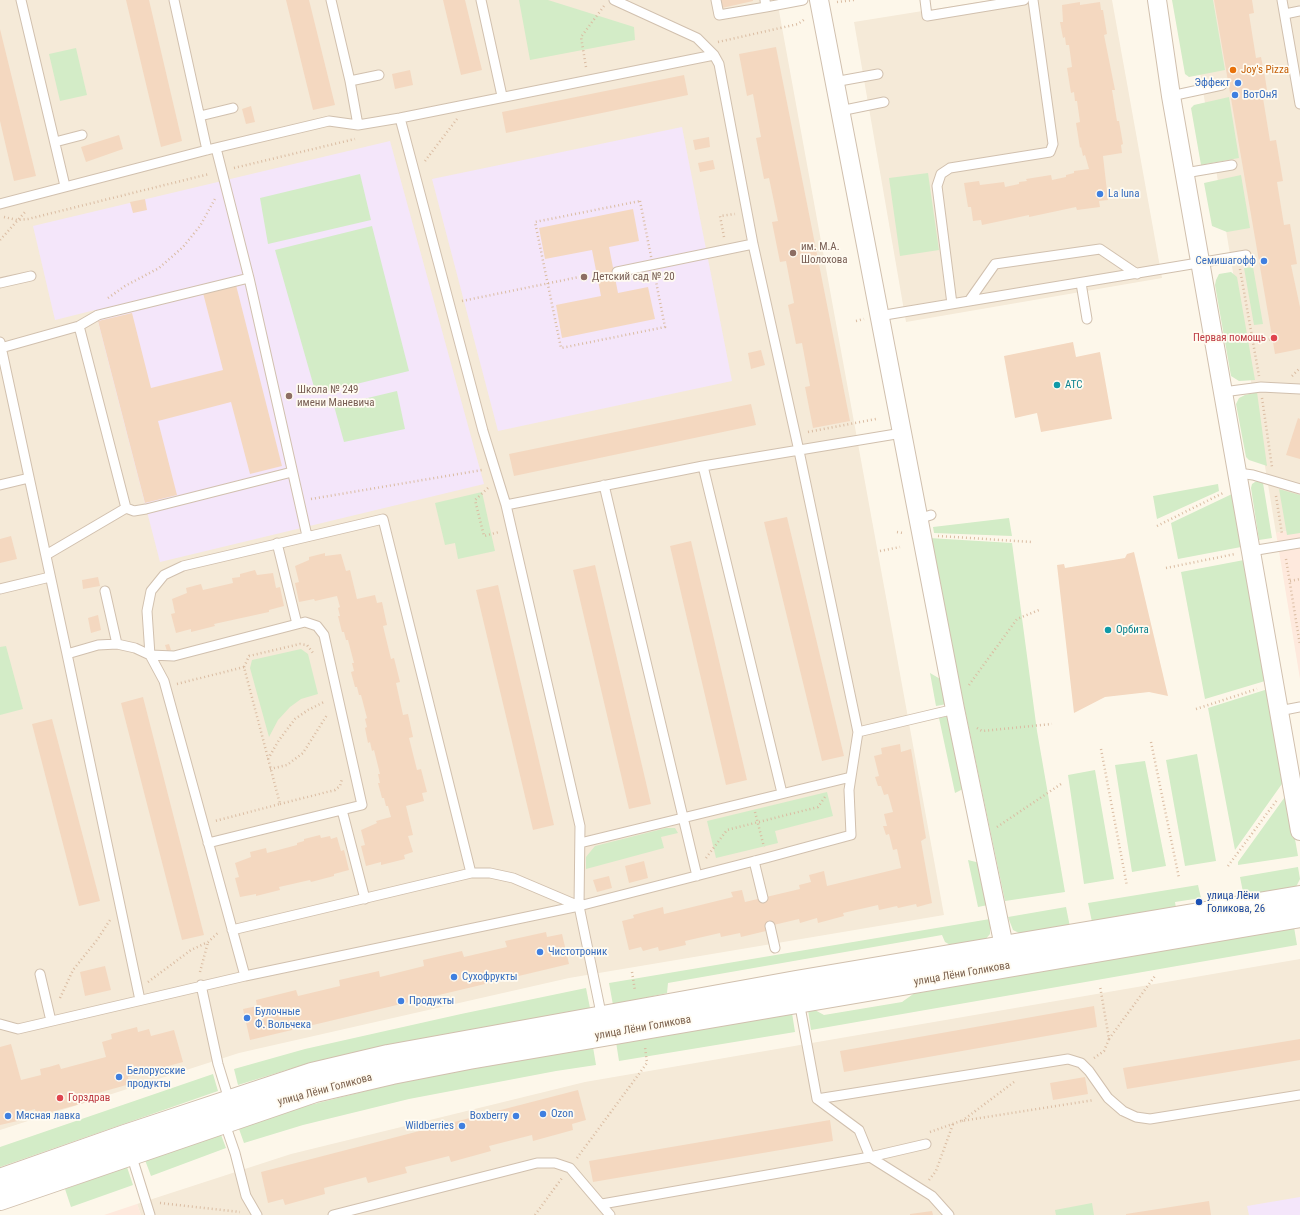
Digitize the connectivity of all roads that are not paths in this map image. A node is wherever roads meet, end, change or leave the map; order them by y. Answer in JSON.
{"nodes":[{"id":1,"x":21,"y":0,"type":"edge"},
{"id":2,"x":174,"y":0,"type":"edge"},
{"id":3,"x":331,"y":0,"type":"edge"},
{"id":4,"x":481,"y":0,"type":"edge"},
{"id":5,"x":614,"y":0,"type":"edge"},
{"id":6,"x":716,"y":0,"type":"edge"},
{"id":7,"x":803,"y":0,"type":"edge"},
{"id":8,"x":925,"y":0,"type":"edge"},
{"id":9,"x":1024,"y":0,"type":"edge"},
{"id":10,"x":1033,"y":0,"type":"edge"},
{"id":11,"x":1157,"y":0,"type":"edge"},
{"id":12,"x":1282,"y":0,"type":"edge"},
{"id":13,"x":766,"y":3,"type":"edge"},
{"id":14,"x":819,"y":4,"type":"edge"},
{"id":15,"x":1300,"y":11,"type":"edge"},
{"id":16,"x":1285,"y":14,"type":"junction"},
{"id":17,"x":714,"y":55,"type":"junction"},
{"id":18,"x":878,"y":74,"type":"dead end"},
{"id":19,"x":379,"y":75,"type":"dead end"},
{"id":20,"x":350,"y":81,"type":"junction"},
{"id":21,"x":834,"y":82,"type":"junction"},
{"id":22,"x":1222,"y":85,"type":"dead end"},
{"id":23,"x":502,"y":96,"type":"junction"},
{"id":24,"x":1171,"y":96,"type":"junction"},
{"id":25,"x":884,"y":102,"type":"dead end"},
{"id":26,"x":1300,"y":104,"type":"edge"},
{"id":27,"x":233,"y":108,"type":"dead end"},
{"id":28,"x":840,"y":111,"type":"junction"},
{"id":29,"x":200,"y":116,"type":"junction"},
{"id":30,"x":400,"y":118,"type":"junction"},
{"id":31,"x":358,"y":125,"type":"junction"},
{"id":32,"x":82,"y":135,"type":"dead end"},
{"id":33,"x":54,"y":142,"type":"junction"},
{"id":34,"x":212,"y":149,"type":"junction"},
{"id":35,"x":1232,"y":165,"type":"dead end"},
{"id":36,"x":1185,"y":174,"type":"junction"},
{"id":37,"x":65,"y":186,"type":"junction"},
{"id":38,"x":0,"y":204,"type":"edge"},
{"id":39,"x":752,"y":244,"type":"junction"},
{"id":40,"x":1246,"y":255,"type":"dead end"},
{"id":41,"x":1201,"y":263,"type":"junction"},
{"id":42,"x":617,"y":272,"type":"dead end"},
{"id":43,"x":1137,"y":274,"type":"junction"},
{"id":44,"x":31,"y":276,"type":"dead end"},
{"id":45,"x":249,"y":278,"type":"junction"},
{"id":46,"x":0,"y":283,"type":"edge"},
{"id":47,"x":1081,"y":283,"type":"junction"},
{"id":48,"x":969,"y":301,"type":"junction"},
{"id":49,"x":952,"y":304,"type":"junction"},
{"id":50,"x":879,"y":316,"type":"junction"},
{"id":51,"x":1087,"y":319,"type":"dead end"},
{"id":52,"x":78,"y":326,"type":"junction"},
{"id":53,"x":1,"y":345,"type":"edge"},
{"id":54,"x":4,"y":379,"type":"edge"},
{"id":55,"x":1300,"y":389,"type":"edge"},
{"id":56,"x":1223,"y":392,"type":"junction"},
{"id":57,"x":902,"y":433,"type":"junction"},
{"id":58,"x":799,"y":451,"type":"junction"},
{"id":59,"x":703,"y":466,"type":"junction"},
{"id":60,"x":292,"y":472,"type":"junction"},
{"id":61,"x":29,"y":478,"type":"junction"},
{"id":62,"x":1239,"y":479,"type":"junction"},
{"id":63,"x":0,"y":485,"type":"edge"},
{"id":64,"x":604,"y":485,"type":"junction"},
{"id":65,"x":1300,"y":489,"type":"edge"},
{"id":66,"x":506,"y":505,"type":"junction"},
{"id":67,"x":126,"y":508,"type":"junction"},
{"id":68,"x":307,"y":536,"type":"junction"},
{"id":69,"x":277,"y":543,"type":"junction"},
{"id":70,"x":1300,"y":543,"type":"edge"},
{"id":71,"x":1251,"y":551,"type":"junction"},
{"id":72,"x":46,"y":555,"type":"junction"},
{"id":73,"x":50,"y":577,"type":"junction"},
{"id":74,"x":0,"y":589,"type":"edge"},
{"id":75,"x":105,"y":591,"type":"dead end"},
{"id":76,"x":297,"y":624,"type":"junction"},
{"id":77,"x":117,"y":644,"type":"junction"},
{"id":78,"x":67,"y":654,"type":"junction"},
{"id":79,"x":150,"y":655,"type":"junction"},
{"id":80,"x":1300,"y":708,"type":"edge"},
{"id":81,"x":1279,"y":711,"type":"junction"},
{"id":82,"x":956,"y":715,"type":"junction"},
{"id":83,"x":858,"y":732,"type":"junction"},
{"id":84,"x":851,"y":777,"type":"junction"},
{"id":85,"x":1295,"y":786,"type":"edge"},
{"id":86,"x":782,"y":793,"type":"junction"},
{"id":87,"x":342,"y":810,"type":"junction"},
{"id":88,"x":683,"y":818,"type":"junction"},
{"id":89,"x":1300,"y":831,"type":"edge"},
{"id":90,"x":208,"y":843,"type":"junction"},
{"id":91,"x":580,"y":843,"type":"junction"},
{"id":92,"x":754,"y":861,"type":"junction"},
{"id":93,"x":697,"y":873,"type":"junction"},
{"id":94,"x":471,"y":874,"type":"junction"},
{"id":95,"x":763,"y":898,"type":"dead end"},
{"id":96,"x":365,"y":899,"type":"junction"},
{"id":97,"x":1299,"y":905,"type":"edge"},
{"id":98,"x":579,"y":906,"type":"junction"},
{"id":99,"x":231,"y":926,"type":"junction"},
{"id":100,"x":770,"y":926,"type":"dead end"},
{"id":101,"x":775,"y":948,"type":"dead end"},
{"id":102,"x":1006,"y":956,"type":"junction"},
{"id":103,"x":40,"y":974,"type":"dead end"},
{"id":104,"x":245,"y":976,"type":"junction"},
{"id":105,"x":201,"y":986,"type":"junction"},
{"id":106,"x":797,"y":992,"type":"junction"},
{"id":107,"x":140,"y":1000,"type":"junction"},
{"id":108,"x":51,"y":1021,"type":"junction"},
{"id":109,"x":0,"y":1024,"type":"edge"},
{"id":110,"x":603,"y":1026,"type":"junction"},
{"id":111,"x":1300,"y":1095,"type":"edge"},
{"id":112,"x":816,"y":1099,"type":"junction"},
{"id":113,"x":227,"y":1111,"type":"junction"},
{"id":114,"x":926,"y":1144,"type":"road end"},
{"id":115,"x":128,"y":1145,"type":"junction"},
{"id":116,"x":870,"y":1157,"type":"junction"},
{"id":117,"x":0,"y":1180,"type":"edge"},
{"id":118,"x":0,"y":1199,"type":"edge"},
{"id":119,"x":602,"y":1204,"type":"junction"},
{"id":120,"x":150,"y":1215,"type":"edge"},
{"id":121,"x":256,"y":1215,"type":"edge"},
{"id":122,"x":333,"y":1215,"type":"edge"},
{"id":123,"x":610,"y":1215,"type":"edge"},
{"id":124,"x":949,"y":1215,"type":"edge"}],
"edges":[{"from":1,"to":33,"type":"lane"},
{"from":2,"to":29,"type":"lane"},
{"from":3,"to":20,"type":"lane"},
{"from":4,"to":23,"type":"lane"},
{"from":5,"to":17,"type":"lane"},
{"from":6,"to":13,"type":"lane"},
{"from":7,"to":13,"type":"lane"},
{"from":8,"to":9,"type":"lane"},
{"from":10,"to":49,"type":"lane"},
{"from":11,"to":24,"type":"street"},
{"from":12,"to":16,"type":"lane"},
{"from":14,"to":21,"type":"street"},
{"from":15,"to":16,"type":"lane"},
{"from":16,"to":26,"type":"lane"},
{"from":17,"to":23,"type":"lane"},
{"from":17,"to":39,"type":"lane"},
{"from":18,"to":21,"type":"lane"},
{"from":19,"to":20,"type":"lane"},
{"from":20,"to":31,"type":"lane"},
{"from":21,"to":28,"type":"street"},
{"from":22,"to":24,"type":"lane"},
{"from":23,"to":30,"type":"lane"},
{"from":24,"to":36,"type":"street"},
{"from":25,"to":28,"type":"lane"},
{"from":27,"to":29,"type":"lane"},
{"from":28,"to":50,"type":"street"},
{"from":29,"to":34,"type":"lane"},
{"from":30,"to":31,"type":"lane"},
{"from":30,"to":66,"type":"lane"},
{"from":31,"to":34,"type":"lane"},
{"from":32,"to":33,"type":"lane"},
{"from":33,"to":37,"type":"lane"},
{"from":34,"to":37,"type":"lane"},
{"from":34,"to":45,"type":"lane"},
{"from":35,"to":36,"type":"lane"},
{"from":36,"to":41,"type":"street"},
{"from":37,"to":38,"type":"lane"},
{"from":39,"to":42,"type":"lane"},
{"from":39,"to":58,"type":"lane"},
{"from":40,"to":41,"type":"lane"},
{"from":41,"to":43,"type":"lane"},
{"from":41,"to":56,"type":"street"},
{"from":43,"to":47,"type":"lane"},
{"from":43,"to":48,"type":"lane"},
{"from":44,"to":46,"type":"lane"},
{"from":45,"to":52,"type":"lane"},
{"from":45,"to":60,"type":"lane"},
{"from":47,"to":48,"type":"lane"},
{"from":47,"to":51,"type":"lane"},
{"from":48,"to":49,"type":"lane"},
{"from":49,"to":50,"type":"lane"},
{"from":50,"to":57,"type":"street"},
{"from":52,"to":53,"type":"lane"},
{"from":52,"to":67,"type":"lane"},
{"from":53,"to":54,"type":"lane"},
{"from":54,"to":61,"type":"lane"},
{"from":55,"to":56,"type":"lane"},
{"from":56,"to":62,"type":"street"},
{"from":57,"to":58,"type":"lane"},
{"from":57,"to":82,"type":"street"},
{"from":58,"to":59,"type":"lane"},
{"from":58,"to":83,"type":"lane"},
{"from":59,"to":64,"type":"lane"},
{"from":59,"to":86,"type":"lane"},
{"from":60,"to":67,"type":"lane"},
{"from":60,"to":68,"type":"lane"},
{"from":61,"to":63,"type":"lane"},
{"from":61,"to":72,"type":"lane"},
{"from":62,"to":65,"type":"lane"},
{"from":62,"to":71,"type":"street"},
{"from":64,"to":66,"type":"lane"},
{"from":64,"to":88,"type":"lane"},
{"from":66,"to":91,"type":"lane"},
{"from":67,"to":72,"type":"lane"},
{"from":68,"to":69,"type":"lane"},
{"from":68,"to":94,"type":"lane"},
{"from":69,"to":76,"type":"lane"},
{"from":69,"to":79,"type":"lane"},
{"from":70,"to":71,"type":"lane"},
{"from":71,"to":81,"type":"street"},
{"from":72,"to":73,"type":"lane"},
{"from":73,"to":74,"type":"lane"},
{"from":73,"to":78,"type":"lane"},
{"from":75,"to":77,"type":"lane"},
{"from":76,"to":79,"type":"lane"},
{"from":76,"to":87,"type":"lane"},
{"from":77,"to":78,"type":"lane"},
{"from":77,"to":79,"type":"lane"},
{"from":78,"to":107,"type":"lane"},
{"from":79,"to":90,"type":"lane"},
{"from":80,"to":81,"type":"lane"},
{"from":81,"to":85,"type":"street"},
{"from":82,"to":83,"type":"lane"},
{"from":82,"to":102,"type":"street"},
{"from":83,"to":84,"type":"lane"},
{"from":84,"to":86,"type":"lane"},
{"from":84,"to":92,"type":"lane"},
{"from":85,"to":89,"type":"street"},
{"from":86,"to":88,"type":"lane"},
{"from":87,"to":90,"type":"lane"},
{"from":87,"to":96,"type":"lane"},
{"from":88,"to":91,"type":"lane"},
{"from":88,"to":93,"type":"lane"},
{"from":90,"to":99,"type":"lane"},
{"from":91,"to":98,"type":"lane"},
{"from":92,"to":93,"type":"lane"},
{"from":92,"to":95,"type":"lane"},
{"from":93,"to":98,"type":"lane"},
{"from":94,"to":96,"type":"lane"},
{"from":94,"to":98,"type":"lane"},
{"from":96,"to":99,"type":"lane"},
{"from":97,"to":102,"type":"street","name":"улица Лёни Голикова"},
{"from":98,"to":104,"type":"lane"},
{"from":98,"to":110,"type":"lane"},
{"from":99,"to":104,"type":"lane"},
{"from":100,"to":101,"type":"lane"},
{"from":102,"to":106,"type":"street","name":"улица Лёни Голикова"},
{"from":103,"to":108,"type":"lane"},
{"from":104,"to":105,"type":"lane"},
{"from":105,"to":107,"type":"lane"},
{"from":105,"to":113,"type":"lane"},
{"from":106,"to":110,"type":"street","name":"улица Лёни Голикова"},
{"from":106,"to":112,"type":"lane"},
{"from":107,"to":108,"type":"lane"},
{"from":108,"to":109,"type":"lane"},
{"from":110,"to":113,"type":"street","name":"улица Лёни Голикова"},
{"from":111,"to":112,"type":"lane"},
{"from":112,"to":116,"type":"lane"},
{"from":113,"to":115,"type":"street","name":"улица Лёни Голикова"},
{"from":113,"to":121,"type":"lane"},
{"from":114,"to":116,"type":"lane"},
{"from":115,"to":117,"type":"street","name":"улица Лёни Голикова"},
{"from":115,"to":118,"type":"street","name":"улица Лёни Голикова"},
{"from":115,"to":120,"type":"lane"},
{"from":116,"to":119,"type":"lane"},
{"from":116,"to":124,"type":"lane"},
{"from":119,"to":122,"type":"lane"},
{"from":119,"to":123,"type":"lane"}]}
